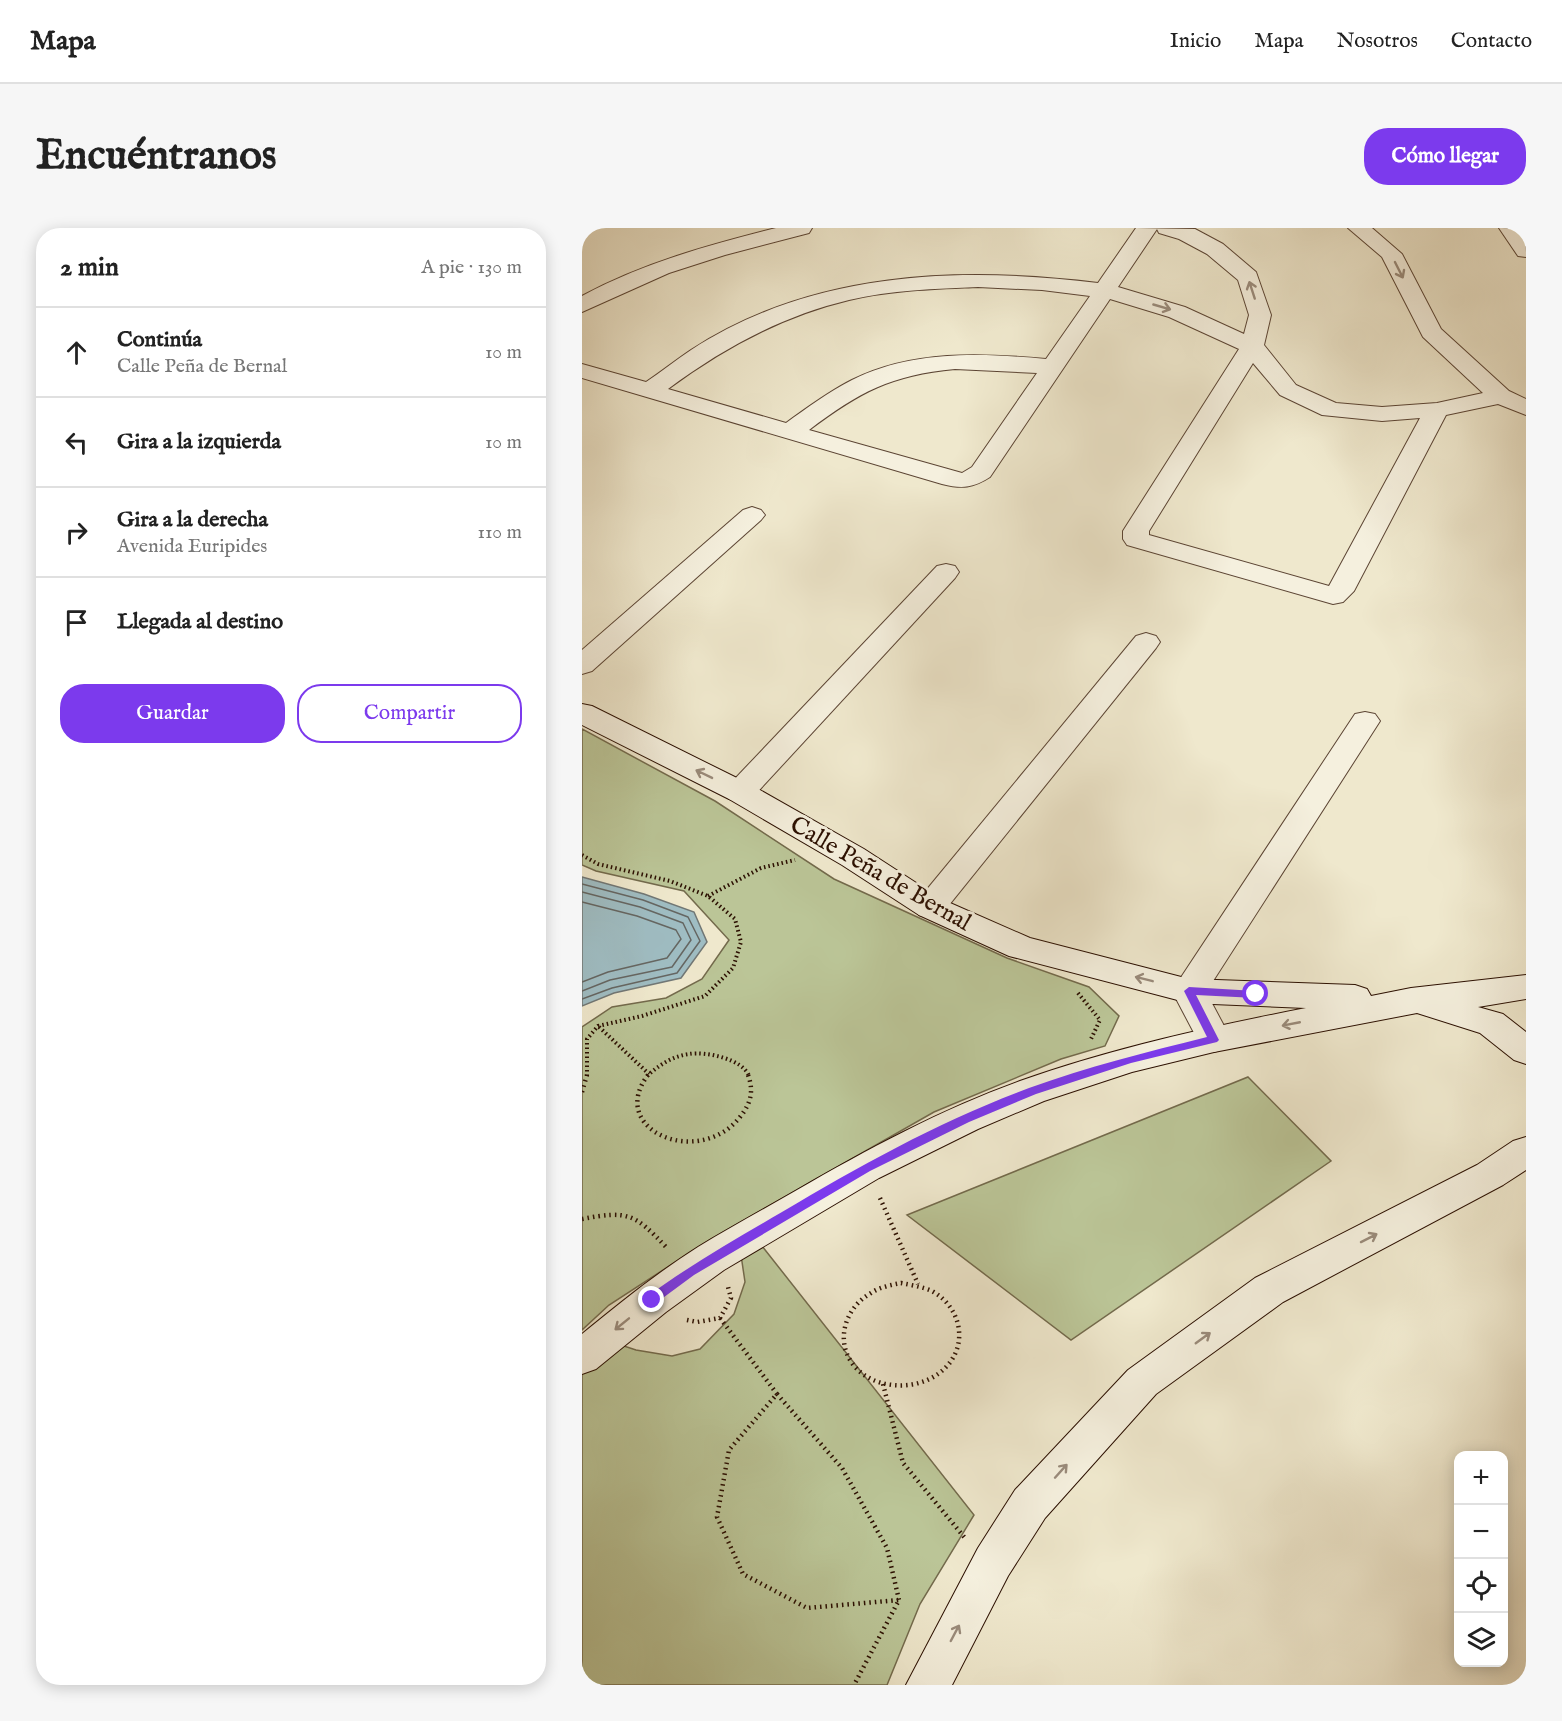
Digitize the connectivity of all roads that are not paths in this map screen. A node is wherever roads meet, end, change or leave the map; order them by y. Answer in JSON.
{"nodes":[{"id":1,"x":801,"y":228,"type":"edge"},
{"id":2,"x":1147,"y":228,"type":"edge"},
{"id":3,"x":1167,"y":228,"type":"edge"},
{"id":4,"x":1359,"y":228,"type":"edge"},
{"id":5,"x":1509,"y":228,"type":"edge"},
{"id":6,"x":1526,"y":251,"type":"edge"},
{"id":7,"x":1106,"y":291,"type":"junction"},
{"id":8,"x":582,"y":305,"type":"edge"},
{"id":9,"x":1252,"y":346,"type":"junction"},
{"id":10,"x":1051,"y":366,"type":"junction"},
{"id":11,"x":582,"y":371,"type":"edge"},
{"id":12,"x":650,"y":391,"type":"junction"},
{"id":13,"x":1501,"y":396,"type":"junction"},
{"id":14,"x":1526,"y":408,"type":"edge"},
{"id":15,"x":1437,"y":410,"type":"junction"},
{"id":16,"x":790,"y":432,"type":"junction"},
{"id":17,"x":752,"y":515,"type":"dead end"},
{"id":18,"x":946,"y":572,"type":"dead end"},
{"id":19,"x":1146,"y":642,"type":"dead end"},
{"id":20,"x":582,"y":665,"type":"edge"},
{"id":21,"x":582,"y":713,"type":"edge"},
{"id":22,"x":1365,"y":721,"type":"dead end"},
{"id":23,"x":740,"y":792,"type":"junction"},
{"id":24,"x":930,"y":907,"type":"junction"},
{"id":25,"x":1526,"y":987,"type":"edge"},
{"id":26,"x":1189,"y":991,"type":"junction"},
{"id":27,"x":1410,"y":1000,"type":"junction"},
{"id":28,"x":1214,"y":1040,"type":"junction"},
{"id":29,"x":1526,"y":1051,"type":"edge"},
{"id":30,"x":1526,"y":1151,"type":"edge"},
{"id":31,"x":582,"y":1357,"type":"edge"},
{"id":32,"x":928,"y":1685,"type":"edge"}],
"edges":[{"from":1,"to":8,"type":"street"},
{"from":2,"to":7,"type":"street"},
{"from":9,"to":3,"type":"street","one_way":true},
{"from":4,"to":13,"type":"street","one_way":true},
{"from":5,"to":6,"type":"street"},
{"from":7,"to":9,"type":"street","one_way":true},
{"from":7,"to":10,"type":"street"},
{"from":7,"to":12,"type":"street"},
{"from":9,"to":15,"type":"street"},
{"from":9,"to":15,"type":"street"},
{"from":10,"to":16,"type":"street"},
{"from":10,"to":16,"type":"street"},
{"from":11,"to":12,"type":"street"},
{"from":12,"to":16,"type":"street"},
{"from":13,"to":14,"type":"street"},
{"from":13,"to":15,"type":"street"},
{"from":17,"to":20,"type":"street"},
{"from":18,"to":23,"type":"street"},
{"from":19,"to":24,"type":"street"},
{"from":23,"to":21,"type":"street","name":"Calle Peña de Bernal","one_way":true},
{"from":22,"to":26,"type":"street"},
{"from":23,"to":24,"type":"street","name":"Calle Peña de Bernal"},
{"from":26,"to":24,"type":"street","name":"Calle Peña de Bernal","one_way":true},
{"from":25,"to":27,"type":"street"},
{"from":26,"to":27,"type":"street","name":"Calle Peña de Bernal"},
{"from":26,"to":28,"type":"street"},
{"from":27,"to":28,"type":"street","one_way":true},
{"from":27,"to":29,"type":"street"},
{"from":28,"to":31,"type":"street","one_way":true},
{"from":32,"to":30,"type":"street","one_way":true}]}
